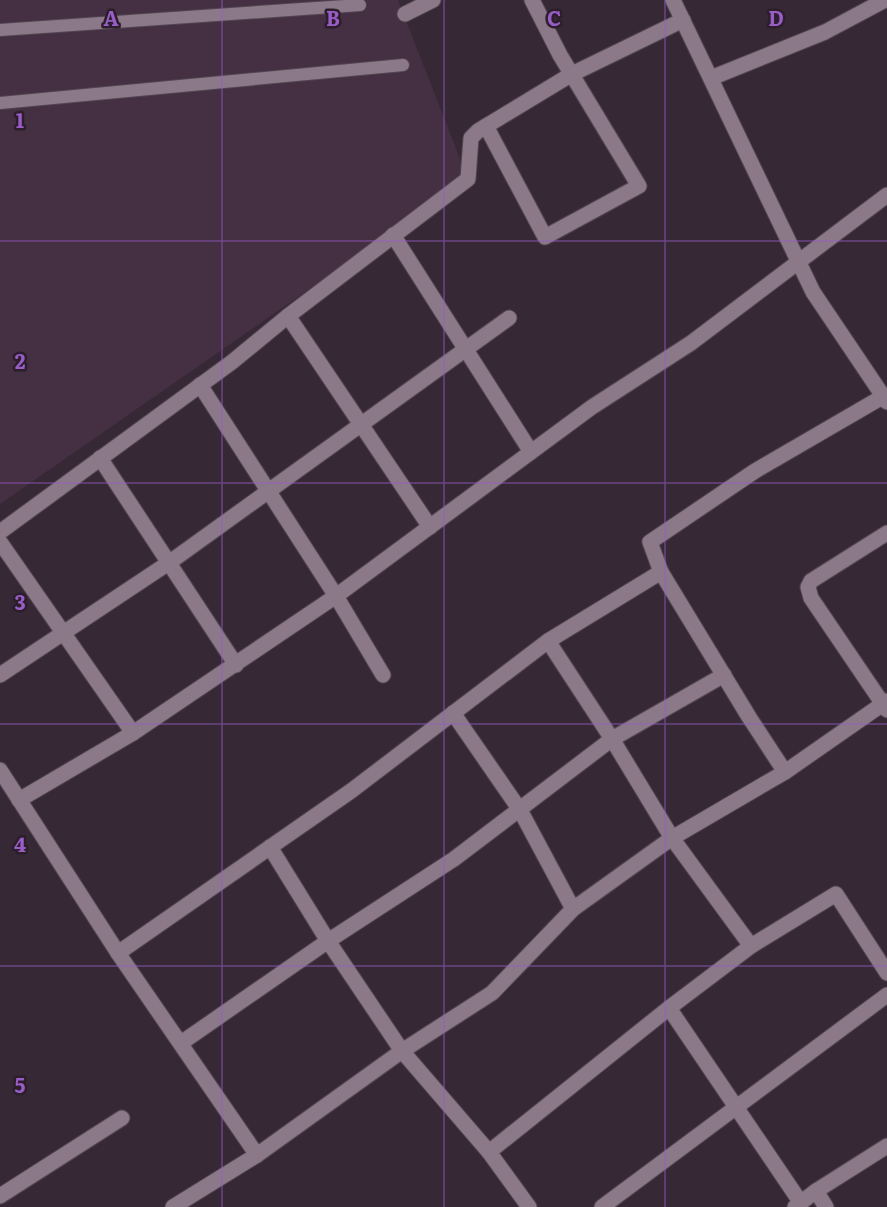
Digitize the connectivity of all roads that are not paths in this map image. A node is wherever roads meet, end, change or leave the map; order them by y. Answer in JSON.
{"nodes":[{"id":1,"x":433,"y":0,"type":"edge"},
{"id":2,"x":532,"y":0,"type":"edge"},
{"id":3,"x":673,"y":0,"type":"edge"},
{"id":4,"x":885,"y":0,"type":"edge"},
{"id":5,"x":360,"y":5,"type":"dead end"},
{"id":6,"x":405,"y":14,"type":"dead end"},
{"id":7,"x":683,"y":20,"type":"junction"},
{"id":8,"x":0,"y":30,"type":"edge"},
{"id":9,"x":403,"y":65,"type":"dead end"},
{"id":10,"x":572,"y":74,"type":"junction"},
{"id":11,"x":711,"y":78,"type":"junction"},
{"id":12,"x":0,"y":103,"type":"edge"},
{"id":13,"x":486,"y":126,"type":"junction"},
{"id":14,"x":887,"y":195,"type":"edge"},
{"id":15,"x":393,"y":235,"type":"junction"},
{"id":16,"x":799,"y":260,"type":"junction"},
{"id":17,"x":288,"y":316,"type":"junction"},
{"id":18,"x":509,"y":318,"type":"dead end"},
{"id":19,"x":467,"y":348,"type":"junction"},
{"id":20,"x":200,"y":385,"type":"junction"},
{"id":21,"x":886,"y":399,"type":"edge"},
{"id":22,"x":362,"y":424,"type":"junction"},
{"id":23,"x":531,"y":452,"type":"junction"},
{"id":24,"x":100,"y":458,"type":"junction"},
{"id":25,"x":269,"y":491,"type":"junction"},
{"id":26,"x":430,"y":527,"type":"junction"},
{"id":27,"x":0,"y":532,"type":"edge"},
{"id":28,"x":887,"y":533,"type":"edge"},
{"id":29,"x":0,"y":542,"type":"edge"},
{"id":30,"x":170,"y":562,"type":"junction"},
{"id":31,"x":661,"y":572,"type":"junction"},
{"id":32,"x":336,"y":596,"type":"junction"},
{"id":33,"x":63,"y":633,"type":"junction"},
{"id":34,"x":548,"y":641,"type":"junction"},
{"id":35,"x":236,"y":664,"type":"junction"},
{"id":36,"x":0,"y":675,"type":"edge"},
{"id":37,"x":383,"y":675,"type":"dead end"},
{"id":38,"x":724,"y":675,"type":"junction"},
{"id":39,"x":886,"y":705,"type":"edge"},
{"id":40,"x":453,"y":713,"type":"junction"},
{"id":41,"x":133,"y":733,"type":"junction"},
{"id":42,"x":612,"y":739,"type":"junction"},
{"id":43,"x":0,"y":770,"type":"edge"},
{"id":44,"x":785,"y":772,"type":"junction"},
{"id":45,"x":19,"y":800,"type":"junction"},
{"id":46,"x":520,"y":810,"type":"junction"},
{"id":47,"x":672,"y":838,"type":"junction"},
{"id":48,"x":270,"y":847,"type":"junction"},
{"id":49,"x":573,"y":909,"type":"junction"},
{"id":50,"x":328,"y":941,"type":"junction"},
{"id":51,"x":751,"y":946,"type":"junction"},
{"id":52,"x":118,"y":953,"type":"junction"},
{"id":53,"x":887,"y":973,"type":"edge"},
{"id":54,"x":887,"y":995,"type":"edge"},
{"id":55,"x":669,"y":1008,"type":"junction"},
{"id":56,"x":181,"y":1043,"type":"junction"},
{"id":57,"x":402,"y":1051,"type":"junction"},
{"id":58,"x":737,"y":1108,"type":"junction"},
{"id":59,"x":122,"y":1118,"type":"dead end"},
{"id":60,"x":887,"y":1146,"type":"edge"},
{"id":61,"x":489,"y":1152,"type":"junction"},
{"id":62,"x":257,"y":1155,"type":"junction"},
{"id":63,"x":816,"y":1191,"type":"junction"},
{"id":64,"x":0,"y":1196,"type":"edge"},
{"id":65,"x":798,"y":1205,"type":"edge"},
{"id":66,"x":173,"y":1207,"type":"edge"},
{"id":67,"x":529,"y":1207,"type":"edge"},
{"id":68,"x":602,"y":1207,"type":"edge"},
{"id":69,"x":826,"y":1207,"type":"edge"}],
"edges":[{"from":1,"to":6,"type":"street"},
{"from":2,"to":10,"type":"street"},
{"from":3,"to":7,"type":"street"},
{"from":4,"to":11,"type":"street"},
{"from":5,"to":8,"type":"lane"},
{"from":7,"to":10,"type":"street"},
{"from":7,"to":11,"type":"street"},
{"from":9,"to":12,"type":"lane"},
{"from":10,"to":13,"type":"street"},
{"from":10,"to":13,"type":"street"},
{"from":11,"to":16,"type":"street"},
{"from":13,"to":15,"type":"street"},
{"from":14,"to":16,"type":"street"},
{"from":15,"to":17,"type":"street"},
{"from":15,"to":19,"type":"street"},
{"from":16,"to":21,"type":"street"},
{"from":16,"to":23,"type":"street"},
{"from":17,"to":20,"type":"street"},
{"from":17,"to":22,"type":"street"},
{"from":18,"to":19,"type":"street"},
{"from":19,"to":22,"type":"street"},
{"from":19,"to":23,"type":"street"},
{"from":20,"to":24,"type":"street"},
{"from":20,"to":25,"type":"street"},
{"from":21,"to":31,"type":"street"},
{"from":22,"to":25,"type":"street"},
{"from":22,"to":26,"type":"street"},
{"from":23,"to":26,"type":"street"},
{"from":24,"to":27,"type":"street"},
{"from":24,"to":30,"type":"street"},
{"from":25,"to":30,"type":"street"},
{"from":25,"to":32,"type":"street"},
{"from":26,"to":32,"type":"street"},
{"from":28,"to":39,"type":"street"},
{"from":29,"to":33,"type":"street"},
{"from":30,"to":33,"type":"street"},
{"from":30,"to":35,"type":"street"},
{"from":31,"to":34,"type":"street"},
{"from":31,"to":38,"type":"street"},
{"from":32,"to":35,"type":"street"},
{"from":32,"to":37,"type":"street"},
{"from":33,"to":36,"type":"street"},
{"from":33,"to":41,"type":"street"},
{"from":34,"to":40,"type":"street"},
{"from":34,"to":42,"type":"street"},
{"from":35,"to":41,"type":"street"},
{"from":38,"to":42,"type":"street"},
{"from":38,"to":44,"type":"street"},
{"from":39,"to":44,"type":"street"},
{"from":40,"to":46,"type":"street"},
{"from":40,"to":48,"type":"street"},
{"from":41,"to":45,"type":"street"},
{"from":42,"to":46,"type":"street"},
{"from":42,"to":47,"type":"street"},
{"from":43,"to":45,"type":"street"},
{"from":44,"to":47,"type":"street"},
{"from":45,"to":52,"type":"street"},
{"from":46,"to":49,"type":"street"},
{"from":46,"to":50,"type":"street"},
{"from":47,"to":49,"type":"street"},
{"from":47,"to":51,"type":"street"},
{"from":48,"to":50,"type":"street"},
{"from":48,"to":52,"type":"street"},
{"from":49,"to":57,"type":"street"},
{"from":50,"to":56,"type":"street"},
{"from":50,"to":57,"type":"street"},
{"from":51,"to":53,"type":"street"},
{"from":51,"to":55,"type":"street"},
{"from":52,"to":56,"type":"street"},
{"from":54,"to":58,"type":"street"},
{"from":55,"to":58,"type":"street"},
{"from":55,"to":61,"type":"street"},
{"from":56,"to":62,"type":"street"},
{"from":57,"to":61,"type":"street"},
{"from":57,"to":62,"type":"street"},
{"from":58,"to":65,"type":"street"},
{"from":58,"to":68,"type":"street"},
{"from":59,"to":64,"type":"street"},
{"from":60,"to":63,"type":"street"},
{"from":61,"to":67,"type":"street"},
{"from":62,"to":66,"type":"street"},
{"from":63,"to":65,"type":"street"},
{"from":63,"to":69,"type":"street"}]}
